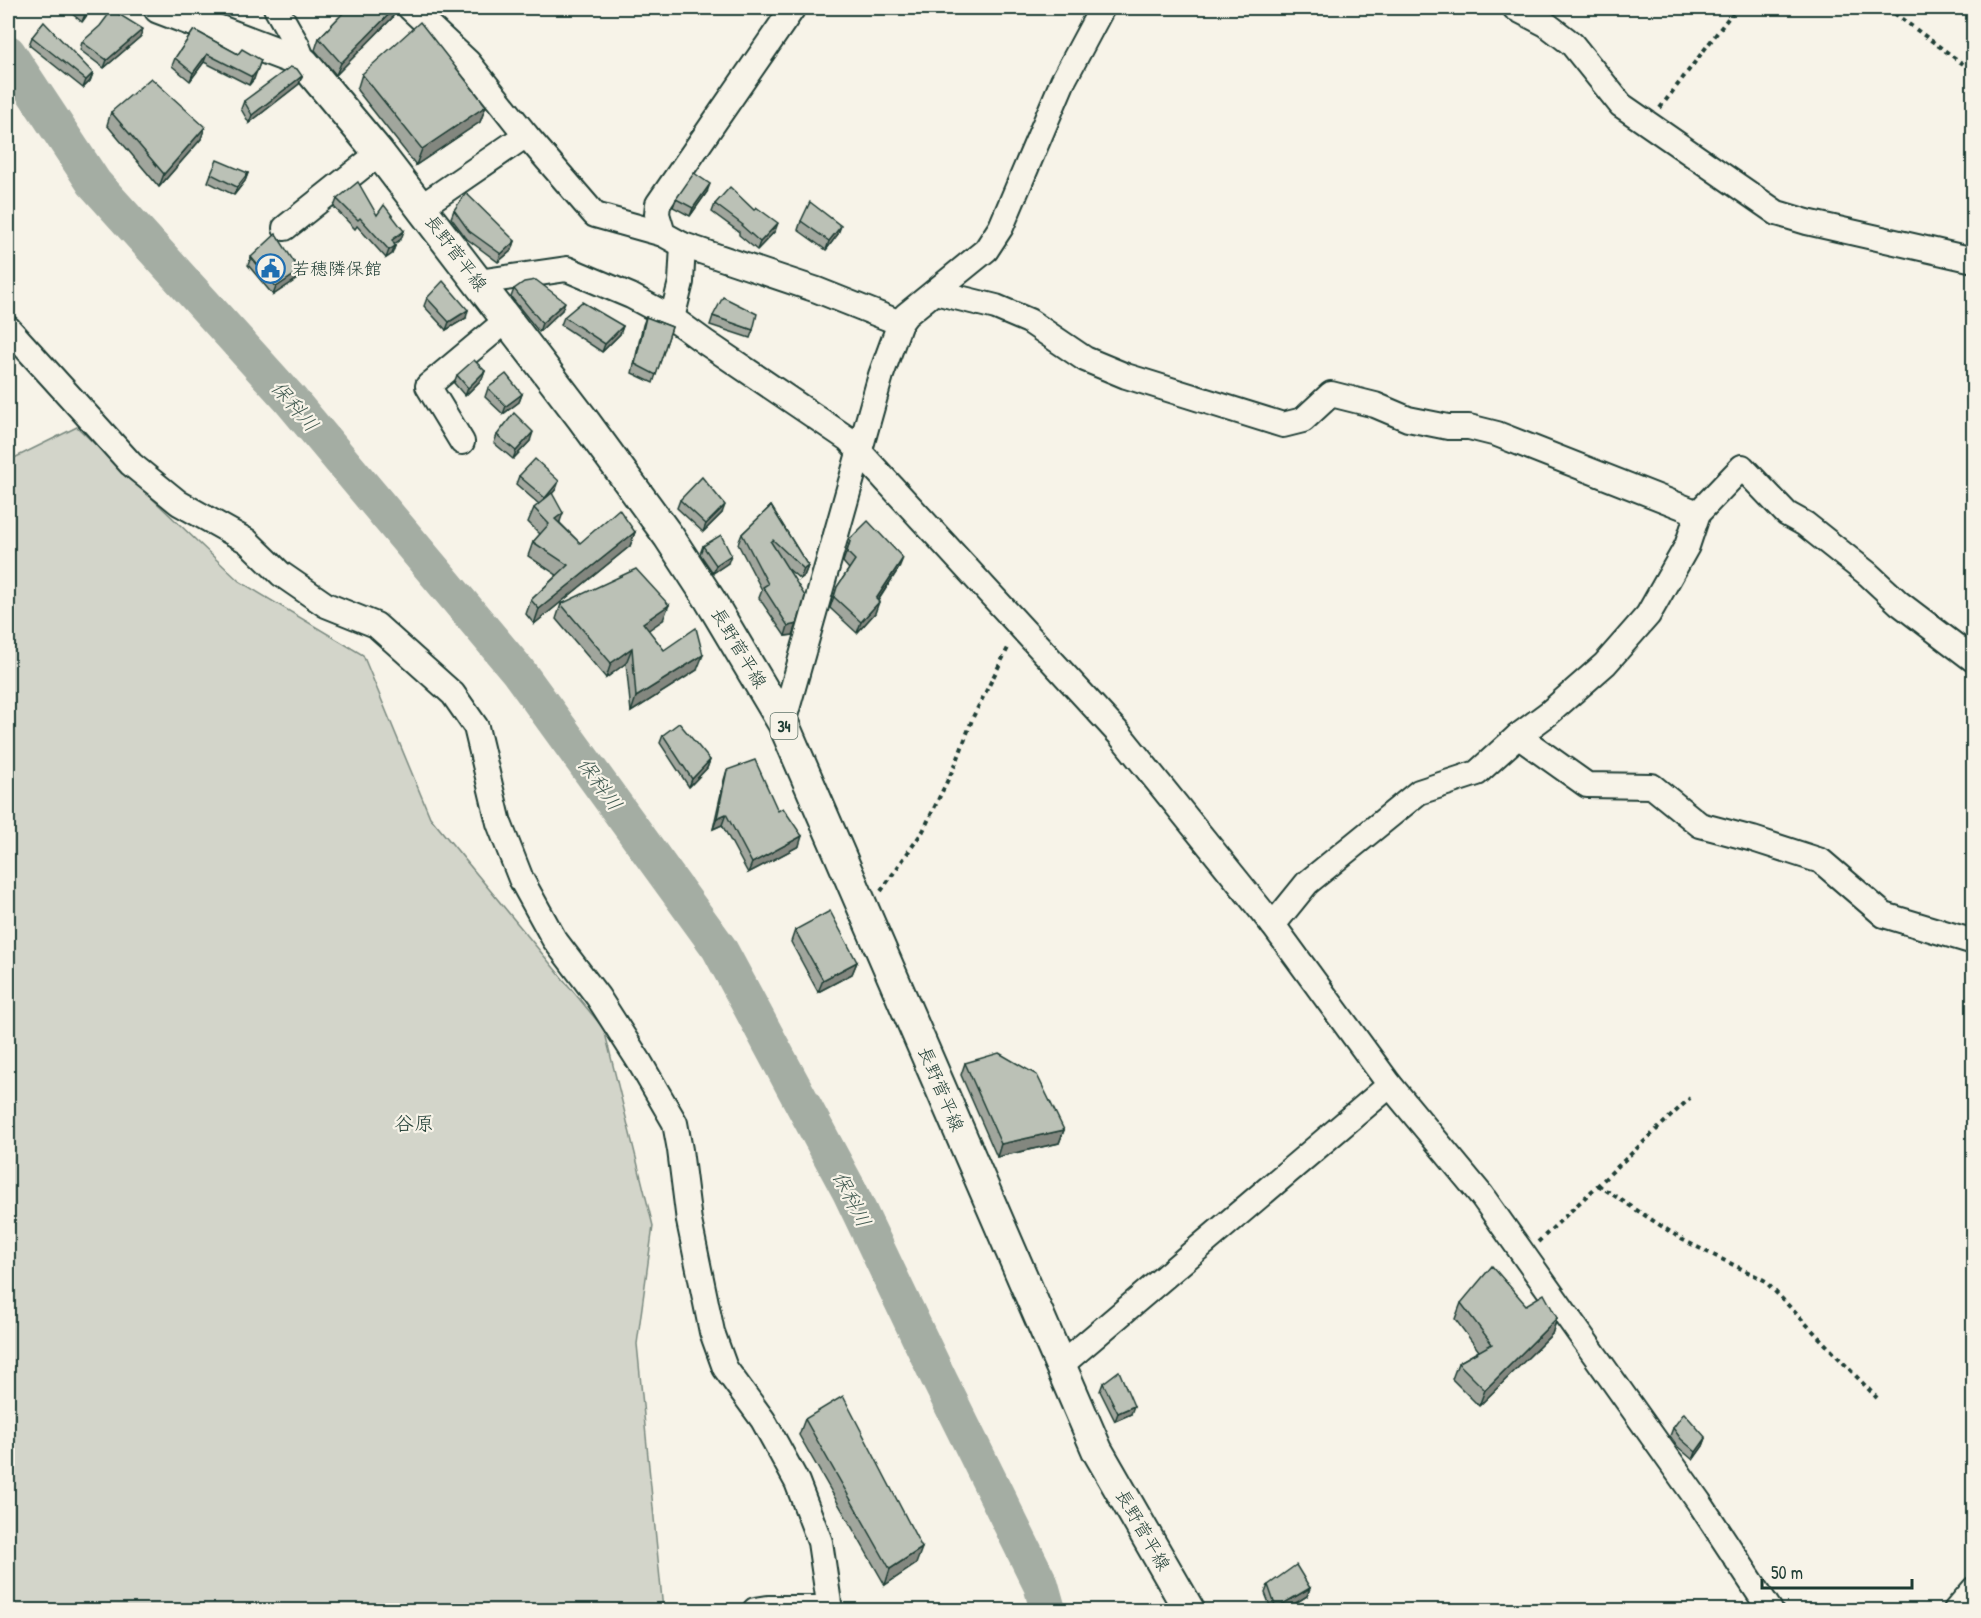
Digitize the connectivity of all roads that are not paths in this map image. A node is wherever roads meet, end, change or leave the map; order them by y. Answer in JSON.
{"nodes":[{"id":1,"x":159,"y":8,"type":"edge"},
{"id":2,"x":410,"y":8,"type":"edge"},
{"id":3,"x":793,"y":8,"type":"edge"},
{"id":4,"x":1102,"y":8,"type":"edge"},
{"id":5,"x":1515,"y":8,"type":"edge"},
{"id":6,"x":287,"y":12,"type":"edge"},
{"id":7,"x":304,"y":63,"type":"junction"},
{"id":8,"x":526,"y":135,"type":"junction"},
{"id":9,"x":379,"y":153,"type":"junction"},
{"id":10,"x":421,"y":207,"type":"junction"},
{"id":11,"x":285,"y":228,"type":"dead end"},
{"id":12,"x":673,"y":240,"type":"junction"},
{"id":13,"x":1974,"y":260,"type":"edge"},
{"id":14,"x":478,"y":282,"type":"junction"},
{"id":15,"x":935,"y":292,"type":"junction"},
{"id":16,"x":672,"y":318,"type":"junction"},
{"id":17,"x":507,"y":320,"type":"junction"},
{"id":18,"x":900,"y":323,"type":"junction"},
{"id":19,"x":8,"y":328,"type":"edge"},
{"id":20,"x":462,"y":442,"type":"dead end"},
{"id":21,"x":860,"y":452,"type":"junction"},
{"id":22,"x":1698,"y":513,"type":"junction"},
{"id":23,"x":1974,"y":660,"type":"edge"},
{"id":24,"x":783,"y":723,"type":"junction"},
{"id":25,"x":1518,"y":736,"type":"junction"},
{"id":26,"x":1273,"y":925,"type":"junction"},
{"id":27,"x":1974,"y":942,"type":"edge"},
{"id":28,"x":1390,"y":1085,"type":"junction"},
{"id":29,"x":1061,"y":1365,"type":"junction"},
{"id":30,"x":1974,"y":1589,"type":"edge"},
{"id":31,"x":829,"y":1609,"type":"edge"},
{"id":32,"x":755,"y":1611,"type":"edge"},
{"id":33,"x":1189,"y":1611,"type":"edge"},
{"id":34,"x":1770,"y":1611,"type":"edge"},
{"id":35,"x":1956,"y":1611,"type":"edge"}],
"edges":[{"from":1,"to":7,"type":"main road","name":"長野菅平線","number":"34"},
{"from":2,"to":8,"type":"street"},
{"from":3,"to":12,"type":"street"},
{"from":4,"to":15,"type":"street"},
{"from":5,"to":13,"type":"street"},
{"from":6,"to":7,"type":"street"},
{"from":7,"to":9,"type":"main road","name":"長野菅平線","number":"34"},
{"from":8,"to":10,"type":"street"},
{"from":8,"to":12,"type":"street"},
{"from":9,"to":10,"type":"main road","name":"長野菅平線","number":"34"},
{"from":9,"to":11,"type":"street"},
{"from":10,"to":14,"type":"main road","name":"長野菅平線","number":"34"},
{"from":12,"to":16,"type":"street"},
{"from":12,"to":18,"type":"street"},
{"from":14,"to":16,"type":"street"},
{"from":14,"to":17,"type":"main road","name":"長野菅平線","number":"34"},
{"from":15,"to":18,"type":"street"},
{"from":15,"to":22,"type":"street"},
{"from":16,"to":21,"type":"street"},
{"from":17,"to":20,"type":"street"},
{"from":17,"to":24,"type":"main road","name":"長野菅平線","number":"34"},
{"from":18,"to":21,"type":"street"},
{"from":19,"to":31,"type":"street"},
{"from":21,"to":24,"type":"street"},
{"from":21,"to":26,"type":"street"},
{"from":22,"to":23,"type":"street"},
{"from":22,"to":25,"type":"street"},
{"from":24,"to":29,"type":"main road","name":"長野菅平線","number":"34"},
{"from":25,"to":26,"type":"street"},
{"from":25,"to":27,"type":"street"},
{"from":26,"to":28,"type":"street"},
{"from":28,"to":29,"type":"street"},
{"from":28,"to":34,"type":"street"},
{"from":29,"to":33,"type":"main road","name":"長野菅平線","number":"34"},
{"from":30,"to":35,"type":"street"},
{"from":31,"to":32,"type":"street"}]}
